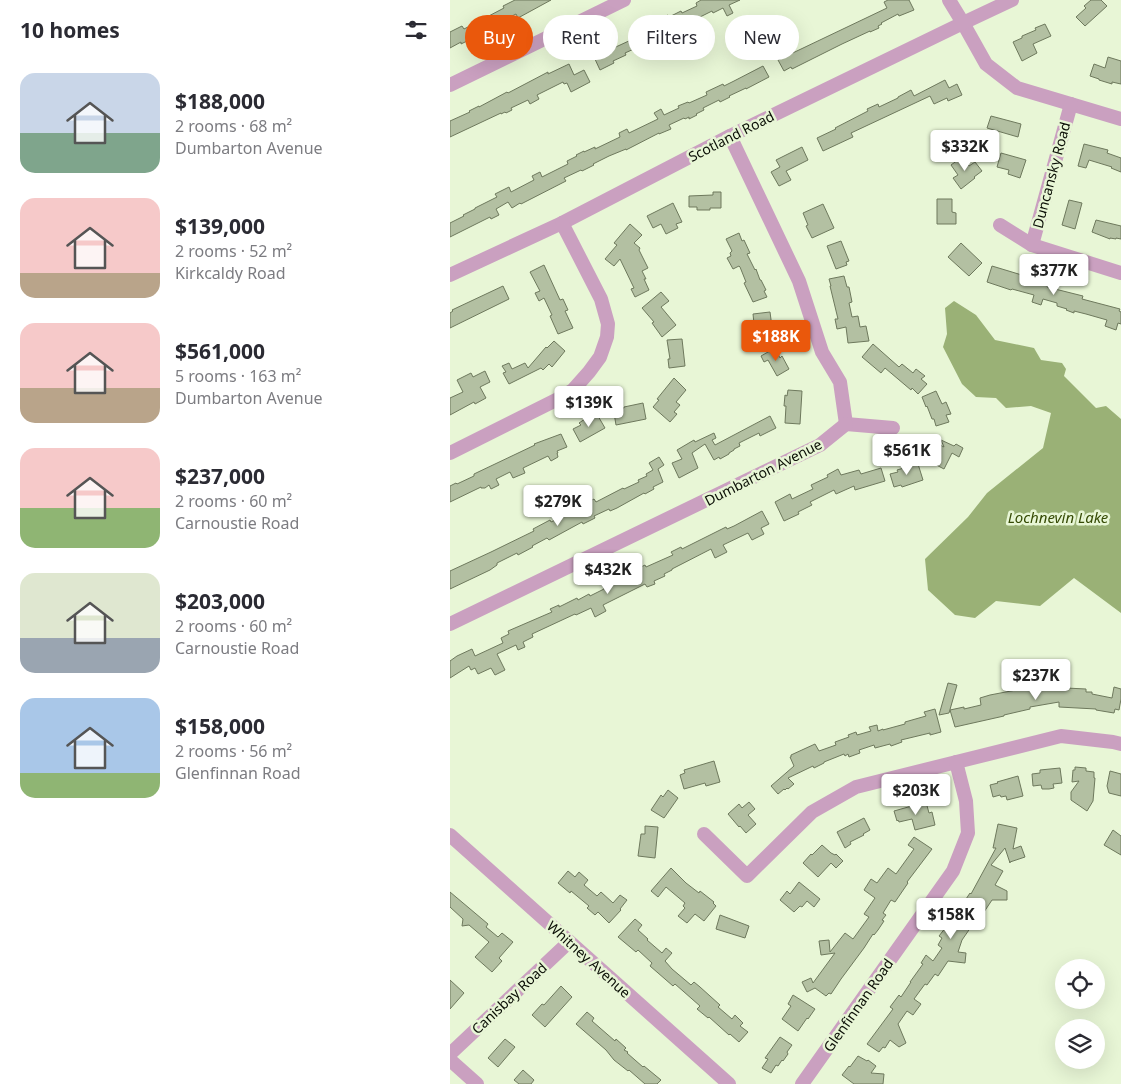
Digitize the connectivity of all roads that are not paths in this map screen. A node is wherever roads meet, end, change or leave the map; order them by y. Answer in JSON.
{"nodes":[{"id":1,"x":624,"y":0,"type":"edge"},
{"id":2,"x":949,"y":0,"type":"edge"},
{"id":3,"x":1012,"y":0,"type":"edge"},
{"id":4,"x":963,"y":22,"type":"junction"},
{"id":5,"x":450,"y":85,"type":"edge"},
{"id":6,"x":1071,"y":104,"type":"junction"},
{"id":7,"x":1121,"y":119,"type":"edge"},
{"id":8,"x":730,"y":136,"type":"junction"},
{"id":9,"x":562,"y":223,"type":"junction"},
{"id":10,"x":1000,"y":226,"type":"dead end"},
{"id":11,"x":1032,"y":245,"type":"junction"},
{"id":12,"x":1121,"y":272,"type":"edge"},
{"id":13,"x":450,"y":275,"type":"edge"},
{"id":14,"x":846,"y":424,"type":"junction"},
{"id":15,"x":893,"y":428,"type":"dead end"},
{"id":16,"x":450,"y":453,"type":"edge"},
{"id":17,"x":450,"y":624,"type":"edge"},
{"id":18,"x":1121,"y":744,"type":"edge"},
{"id":19,"x":956,"y":762,"type":"junction"},
{"id":20,"x":704,"y":834,"type":"dead end"},
{"id":21,"x":450,"y":835,"type":"edge"},
{"id":22,"x":569,"y":942,"type":"junction"},
{"id":23,"x":450,"y":1054,"type":"edge"},
{"id":24,"x":450,"y":1060,"type":"edge"},
{"id":25,"x":477,"y":1084,"type":"edge"},
{"id":26,"x":729,"y":1084,"type":"edge"},
{"id":27,"x":802,"y":1084,"type":"edge"}],
"edges":[{"from":1,"to":5,"type":"street"},
{"from":2,"to":4,"type":"street"},
{"from":3,"to":4,"type":"street","name":"Scotland Road"},
{"from":4,"to":6,"type":"street"},
{"from":4,"to":8,"type":"street","name":"Scotland Road"},
{"from":6,"to":7,"type":"street"},
{"from":6,"to":11,"type":"street","name":"Duncansky Road"},
{"from":8,"to":9,"type":"street","name":"Scotland Road"},
{"from":8,"to":14,"type":"street"},
{"from":9,"to":13,"type":"street","name":"Scotland Road"},
{"from":9,"to":16,"type":"street"},
{"from":10,"to":11,"type":"street"},
{"from":11,"to":12,"type":"street"},
{"from":14,"to":15,"type":"street"},
{"from":14,"to":17,"type":"street","name":"Dumbarton Avenue"},
{"from":18,"to":19,"type":"street"},
{"from":19,"to":20,"type":"street"},
{"from":19,"to":27,"type":"street","name":"Glenfinnan Road"},
{"from":21,"to":22,"type":"street","name":"Whitney Avenue"},
{"from":22,"to":23,"type":"street","name":"Canisbay Road"},
{"from":22,"to":26,"type":"street","name":"Whitney Avenue"},
{"from":24,"to":25,"type":"street"}]}
